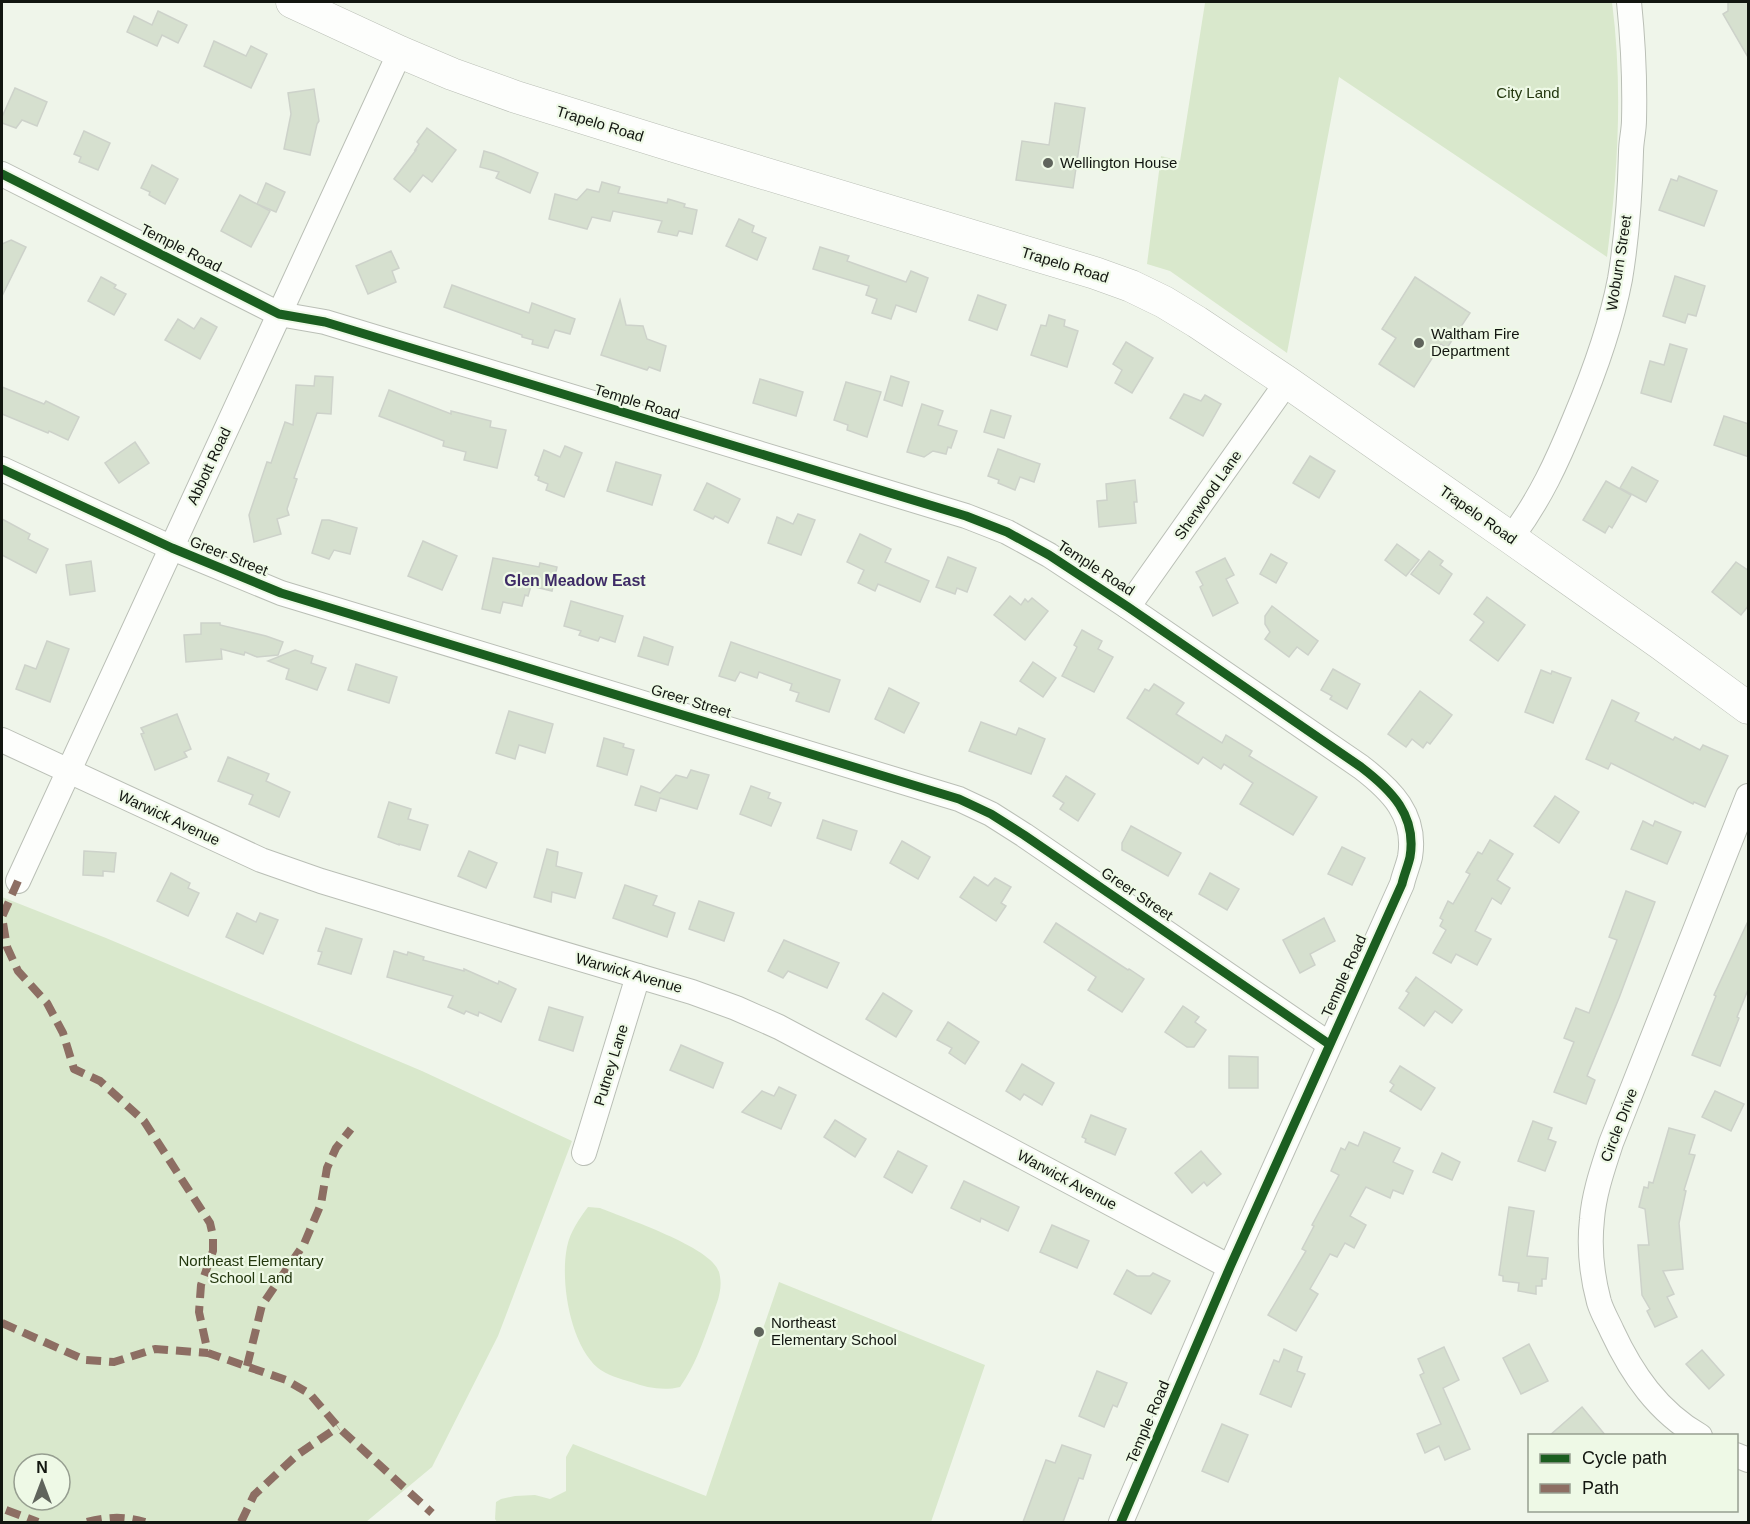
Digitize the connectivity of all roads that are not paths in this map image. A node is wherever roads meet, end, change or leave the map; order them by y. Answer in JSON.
{"nodes":[{"id":1,"x":292,"y":2,"type":"edge"},
{"id":2,"x":1629,"y":2,"type":"edge"},
{"id":3,"x":400,"y":52,"type":"junction"},
{"id":4,"x":2,"y":174,"type":"edge"},
{"id":5,"x":279,"y":314,"type":"junction"},
{"id":6,"x":1287,"y":382,"type":"junction"},
{"id":7,"x":2,"y":470,"type":"edge"},
{"id":8,"x":1511,"y":538,"type":"junction"},
{"id":9,"x":172,"y":548,"type":"junction"},
{"id":10,"x":1128,"y":607,"type":"junction"},
{"id":11,"x":1749,"y":708,"type":"edge"},
{"id":12,"x":2,"y":740,"type":"edge"},
{"id":13,"x":69,"y":771,"type":"junction"},
{"id":14,"x":1749,"y":796,"type":"edge"},
{"id":15,"x":18,"y":880,"type":"dead end"},
{"id":16,"x":638,"y":976,"type":"junction"},
{"id":17,"x":1329,"y":1044,"type":"junction"},
{"id":18,"x":584,"y":1153,"type":"dead end"},
{"id":19,"x":1230,"y":1267,"type":"junction"},
{"id":20,"x":1697,"y":1434,"type":"edge"},
{"id":21,"x":1121,"y":1522,"type":"edge"}],
"edges":[{"from":1,"to":3,"type":"main road","name":"Trapelo Road"},
{"from":2,"to":8,"type":"street","name":"Woburn Street"},
{"from":3,"to":5,"type":"street","name":"Abbott Road"},
{"from":3,"to":6,"type":"main road","name":"Trapelo Road"},
{"from":4,"to":5,"type":"street","name":"Temple Road"},
{"from":5,"to":9,"type":"street","name":"Abbott Road"},
{"from":5,"to":10,"type":"street","name":"Temple Road"},
{"from":6,"to":8,"type":"main road","name":"Trapelo Road"},
{"from":6,"to":10,"type":"street","name":"Sherwood Lane"},
{"from":7,"to":9,"type":"street","name":"Greer Street"},
{"from":8,"to":11,"type":"main road","name":"Trapelo Road"},
{"from":9,"to":13,"type":"street","name":"Abbott Road"},
{"from":9,"to":17,"type":"street","name":"Greer Street"},
{"from":10,"to":17,"type":"street","name":"Temple Road"},
{"from":12,"to":13,"type":"street","name":"Warwick Avenue"},
{"from":13,"to":15,"type":"street","name":"Abbott Road"},
{"from":13,"to":16,"type":"street","name":"Warwick Avenue"},
{"from":14,"to":20,"type":"street","name":"Circle Drive"},
{"from":16,"to":18,"type":"street","name":"Putney Lane"},
{"from":16,"to":19,"type":"street","name":"Warwick Avenue"},
{"from":17,"to":19,"type":"street","name":"Temple Road"},
{"from":19,"to":21,"type":"street","name":"Temple Road"}]}
